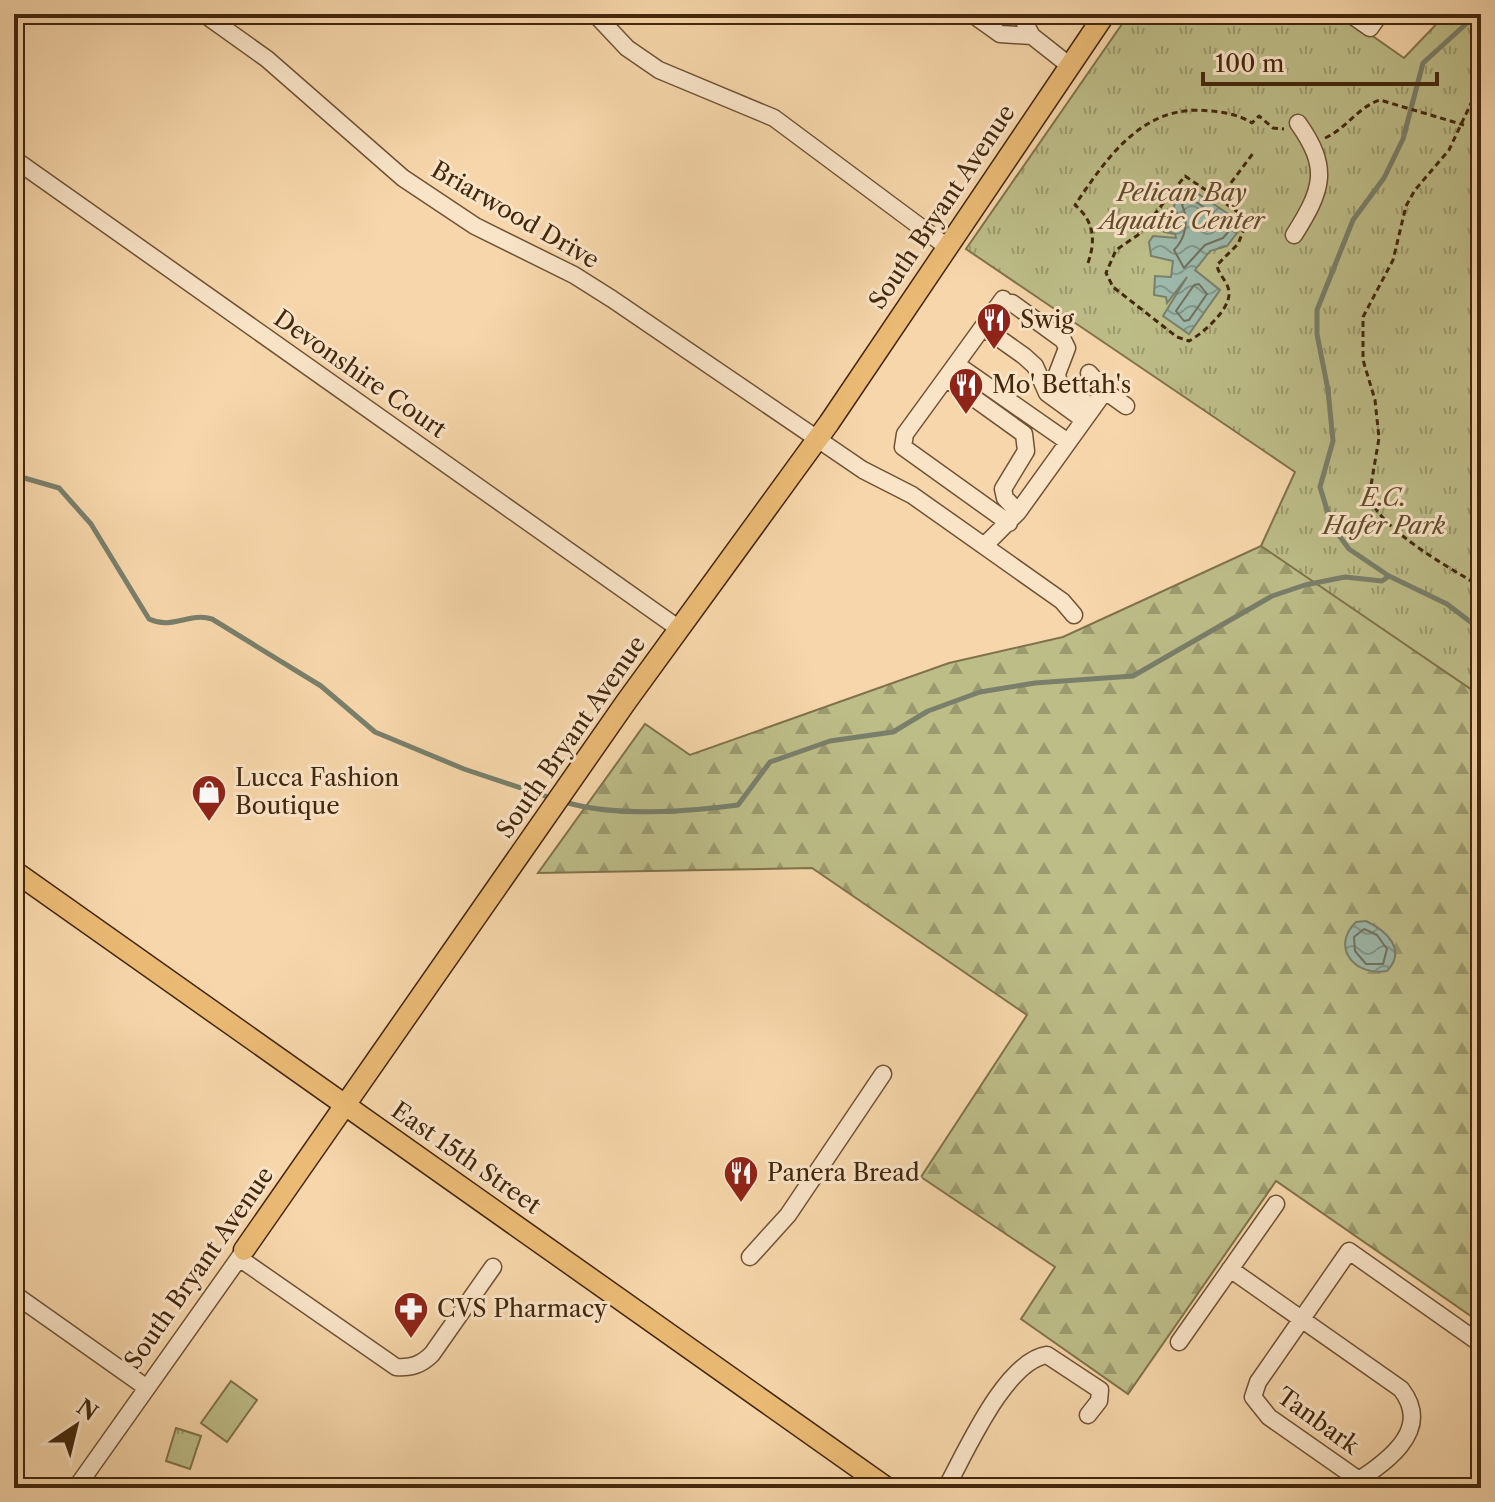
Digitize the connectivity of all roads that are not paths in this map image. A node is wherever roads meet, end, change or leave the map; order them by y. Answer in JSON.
{"nodes":[{"id":1,"x":204,"y":14,"type":"edge"},
{"id":2,"x":595,"y":14,"type":"edge"},
{"id":3,"x":972,"y":14,"type":"edge"},
{"id":4,"x":1020,"y":14,"type":"edge"},
{"id":5,"x":1105,"y":14,"type":"edge"},
{"id":6,"x":1350,"y":14,"type":"edge"},
{"id":7,"x":1380,"y":14,"type":"edge"},
{"id":8,"x":1032,"y":36,"type":"junction"},
{"id":9,"x":1070,"y":66,"type":"junction"},
{"id":10,"x":1294,"y":127,"type":"road end"},
{"id":11,"x":14,"y":159,"type":"edge"},
{"id":12,"x":1294,"y":235,"type":"dead end"},
{"id":13,"x":946,"y":246,"type":"junction"},
{"id":14,"x":1481,"y":322,"type":"edge"},
{"id":15,"x":983,"y":327,"type":"junction"},
{"id":16,"x":951,"y":371,"type":"junction"},
{"id":17,"x":1089,"y":373,"type":"dead end"},
{"id":18,"x":1105,"y":391,"type":"junction"},
{"id":19,"x":1126,"y":406,"type":"dead end"},
{"id":20,"x":1088,"y":414,"type":"junction"},
{"id":21,"x":1481,"y":415,"type":"edge"},
{"id":22,"x":818,"y":439,"type":"junction"},
{"id":23,"x":1068,"y":442,"type":"junction"},
{"id":24,"x":1013,"y":518,"type":"junction"},
{"id":25,"x":984,"y":546,"type":"junction"},
{"id":26,"x":1074,"y":615,"type":"dead end"},
{"id":27,"x":678,"y":628,"type":"junction"},
{"id":28,"x":14,"y":871,"type":"edge"},
{"id":29,"x":883,"y":1074,"type":"dead end"},
{"id":30,"x":344,"y":1104,"type":"junction"},
{"id":31,"x":1276,"y":1204,"type":"dead end"},
{"id":32,"x":242,"y":1254,"type":"junction"},
{"id":33,"x":750,"y":1257,"type":"dead end"},
{"id":34,"x":493,"y":1267,"type":"dead end"},
{"id":35,"x":1230,"y":1269,"type":"junction"},
{"id":36,"x":14,"y":1294,"type":"edge"},
{"id":37,"x":1302,"y":1319,"type":"junction"},
{"id":38,"x":1179,"y":1342,"type":"dead end"},
{"id":39,"x":1481,"y":1344,"type":"edge"},
{"id":40,"x":147,"y":1388,"type":"junction"},
{"id":41,"x":1088,"y":1415,"type":"dead end"},
{"id":42,"x":1352,"y":1484,"type":"edge"},
{"id":43,"x":76,"y":1488,"type":"edge"},
{"id":44,"x":887,"y":1488,"type":"edge"},
{"id":45,"x":946,"y":1488,"type":"edge"}],
"edges":[{"from":1,"to":22,"type":"street","name":"Briarwood Drive"},
{"from":2,"to":13,"type":"street"},
{"from":3,"to":8,"type":"street"},
{"from":4,"to":8,"type":"street"},
{"from":5,"to":9,"type":"main road","name":"South Bryant Avenue"},
{"from":6,"to":7,"type":"street"},
{"from":8,"to":9,"type":"street"},
{"from":9,"to":13,"type":"main road","name":"South Bryant Avenue"},
{"from":10,"to":12,"type":"street"},
{"from":11,"to":27,"type":"street","name":"Devonshire Court"},
{"from":13,"to":22,"type":"main road","name":"South Bryant Avenue"},
{"from":14,"to":21,"type":"street"},
{"from":15,"to":16,"type":"street"},
{"from":15,"to":20,"type":"street"},
{"from":15,"to":20,"type":"street"},
{"from":16,"to":23,"type":"street"},
{"from":16,"to":24,"type":"street"},
{"from":16,"to":24,"type":"street"},
{"from":17,"to":18,"type":"street"},
{"from":18,"to":19,"type":"street"},
{"from":18,"to":20,"type":"street"},
{"from":20,"to":23,"type":"street"},
{"from":22,"to":25,"type":"street","name":"Briarwood Drive"},
{"from":22,"to":27,"type":"main road","name":"South Bryant Avenue"},
{"from":23,"to":24,"type":"street"},
{"from":24,"to":25,"type":"street"},
{"from":25,"to":26,"type":"street","name":"Briarwood Drive"},
{"from":27,"to":30,"type":"main road","name":"South Bryant Avenue"},
{"from":28,"to":30,"type":"main road","name":"East 15th Street"},
{"from":29,"to":33,"type":"street"},
{"from":30,"to":32,"type":"main road","name":"South Bryant Avenue"},
{"from":30,"to":44,"type":"main road","name":"East 15th Street"},
{"from":31,"to":35,"type":"street"},
{"from":32,"to":34,"type":"street"},
{"from":32,"to":40,"type":"street","name":"South Bryant Avenue"},
{"from":35,"to":37,"type":"street"},
{"from":35,"to":38,"type":"street"},
{"from":36,"to":40,"type":"street"},
{"from":37,"to":39,"type":"street"},
{"from":37,"to":42,"type":"street","name":"Tanbark"},
{"from":37,"to":42,"type":"street"},
{"from":40,"to":43,"type":"street","name":"South Bryant Avenue"},
{"from":41,"to":45,"type":"street"}]}
